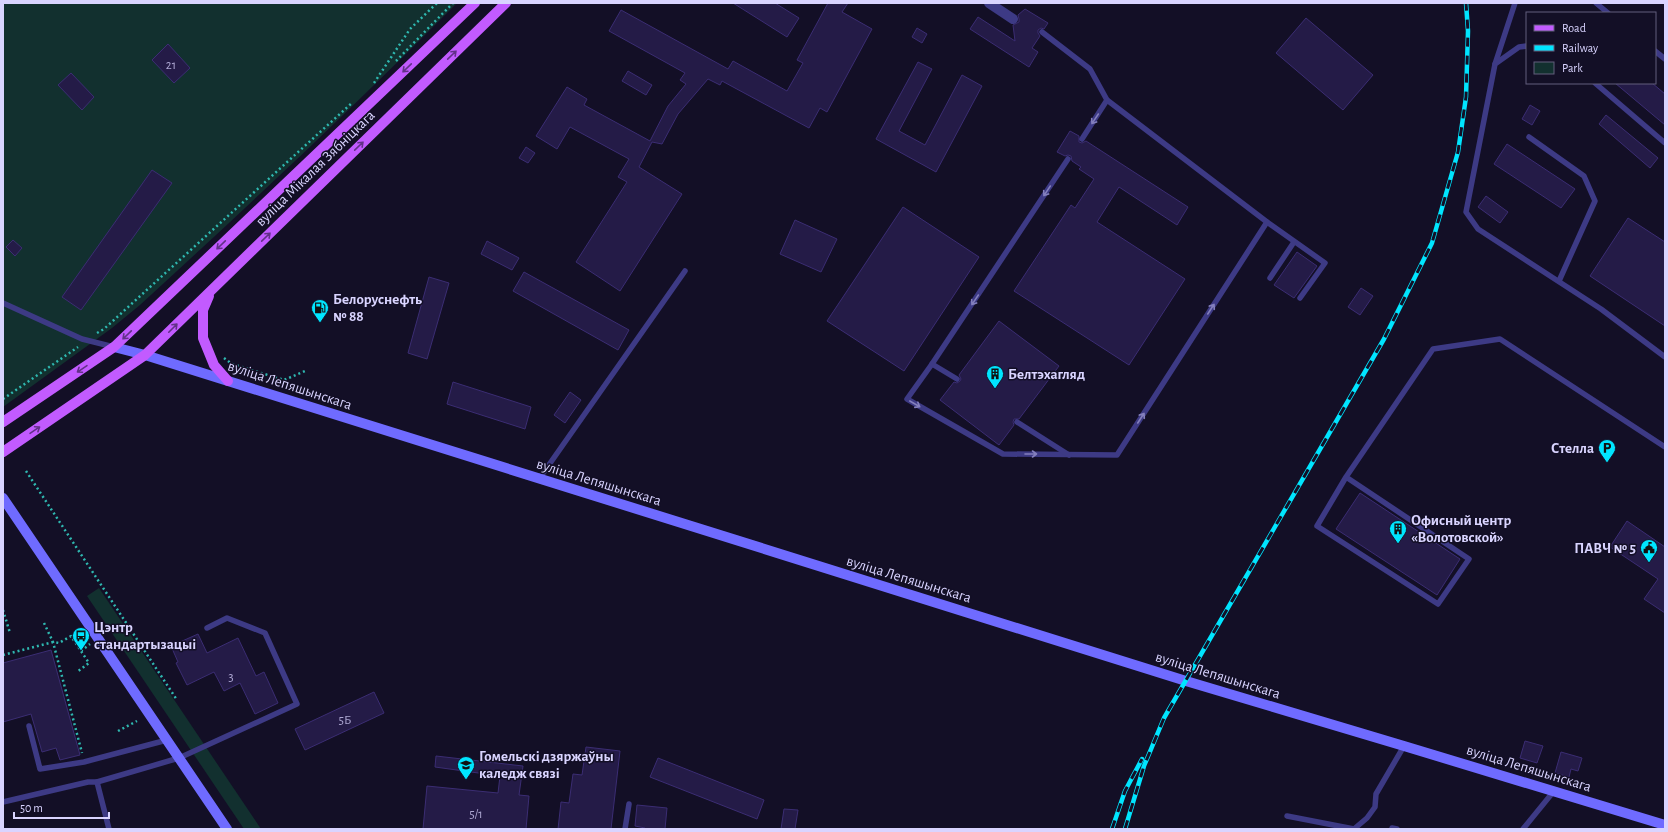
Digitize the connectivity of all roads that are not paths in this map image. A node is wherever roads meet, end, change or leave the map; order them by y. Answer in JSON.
{"nodes":[{"id":1,"x":476,"y":3,"type":"edge"},
{"id":2,"x":506,"y":3,"type":"edge"},
{"id":3,"x":989,"y":3,"type":"edge"},
{"id":4,"x":1515,"y":3,"type":"edge"},
{"id":5,"x":1596,"y":3,"type":"edge"},
{"id":6,"x":1607,"y":12,"type":"edge"},
{"id":7,"x":1013,"y":19,"type":"dead end"},
{"id":8,"x":1042,"y":32,"type":"dead end"},
{"id":9,"x":1526,"y":46,"type":"edge"},
{"id":10,"x":1656,"y":52,"type":"edge"},
{"id":11,"x":1665,"y":59,"type":"edge"},
{"id":12,"x":1495,"y":64,"type":"junction"},
{"id":13,"x":1596,"y":84,"type":"edge"},
{"id":14,"x":1107,"y":100,"type":"junction"},
{"id":15,"x":1529,"y":137,"type":"dead end"},
{"id":16,"x":1082,"y":138,"type":"dead end"},
{"id":17,"x":1665,"y":143,"type":"edge"},
{"id":18,"x":1068,"y":159,"type":"dead end"},
{"id":19,"x":1267,"y":222,"type":"junction"},
{"id":20,"x":1294,"y":242,"type":"junction"},
{"id":21,"x":685,"y":271,"type":"dead end"},
{"id":22,"x":1270,"y":278,"type":"dead end"},
{"id":23,"x":1559,"y":281,"type":"junction"},
{"id":24,"x":211,"y":291,"type":"junction"},
{"id":25,"x":1300,"y":298,"type":"dead end"},
{"id":26,"x":3,"y":303,"type":"edge"},
{"id":27,"x":114,"y":347,"type":"junction"},
{"id":28,"x":146,"y":355,"type":"junction"},
{"id":29,"x":1665,"y":357,"type":"edge"},
{"id":30,"x":932,"y":364,"type":"junction"},
{"id":31,"x":957,"y":378,"type":"dead end"},
{"id":32,"x":228,"y":381,"type":"junction"},
{"id":33,"x":3,"y":422,"type":"edge"},
{"id":34,"x":1017,"y":422,"type":"dead end"},
{"id":35,"x":1665,"y":447,"type":"edge"},
{"id":36,"x":3,"y":452,"type":"edge"},
{"id":37,"x":1069,"y":455,"type":"junction"},
{"id":38,"x":1346,"y":477,"type":"junction"},
{"id":39,"x":539,"y":479,"type":"junction"},
{"id":40,"x":3,"y":498,"type":"edge"},
{"id":41,"x":207,"y":628,"type":"dead end"},
{"id":42,"x":30,"y":726,"type":"dead end"},
{"id":43,"x":166,"y":740,"type":"junction"},
{"id":44,"x":1404,"y":746,"type":"junction"},
{"id":45,"x":179,"y":758,"type":"junction"},
{"id":46,"x":97,"y":782,"type":"junction"},
{"id":47,"x":1555,"y":791,"type":"junction"},
{"id":48,"x":3,"y":802,"type":"edge"},
{"id":49,"x":629,"y":804,"type":"dead end"},
{"id":50,"x":1286,"y":816,"type":"dead end"},
{"id":51,"x":1665,"y":825,"type":"edge"},
{"id":52,"x":109,"y":829,"type":"edge"},
{"id":53,"x":227,"y":829,"type":"edge"},
{"id":54,"x":625,"y":829,"type":"edge"},
{"id":55,"x":1523,"y":829,"type":"edge"}],
"edges":[{"from":1,"to":27,"type":"main road","name":"вуліца Мікалая Зябніцкага","one_way":true},
{"from":24,"to":2,"type":"main road","name":"вуліца Мікалая Зябніцкага","one_way":true},
{"from":3,"to":7,"type":"street"},
{"from":4,"to":12,"type":"lane"},
{"from":5,"to":6,"type":"lane"},
{"from":8,"to":14,"type":"lane"},
{"from":9,"to":12,"type":"lane"},
{"from":10,"to":11,"type":"lane"},
{"from":12,"to":23,"type":"lane"},
{"from":13,"to":17,"type":"lane"},
{"from":14,"to":16,"type":"lane","one_way":true},
{"from":14,"to":19,"type":"lane"},
{"from":15,"to":23,"type":"lane"},
{"from":18,"to":30,"type":"lane","one_way":true},
{"from":19,"to":20,"type":"lane"},
{"from":37,"to":19,"type":"lane","one_way":true},
{"from":20,"to":22,"type":"lane"},
{"from":20,"to":25,"type":"lane"},
{"from":21,"to":39,"type":"lane"},
{"from":23,"to":29,"type":"lane"},
{"from":28,"to":24,"type":"main road","name":"вуліца Мікалая Зябніцкага","one_way":true},
{"from":24,"to":32,"type":"main road"},
{"from":26,"to":27,"type":"lane"},
{"from":27,"to":28,"type":"main road","name":"вуліца Лепяшынскага"},
{"from":27,"to":33,"type":"main road","one_way":true},
{"from":28,"to":32,"type":"main road","name":"вуліца Лепяшынскага"},
{"from":36,"to":28,"type":"main road","one_way":true},
{"from":30,"to":31,"type":"lane"},
{"from":30,"to":37,"type":"lane","one_way":true},
{"from":32,"to":39,"type":"main road","name":"вуліца Лепяшынскага"},
{"from":34,"to":37,"type":"lane"},
{"from":35,"to":38,"type":"lane"},
{"from":38,"to":38,"type":"lane"},
{"from":39,"to":44,"type":"main road","name":"вуліца Лепяшынскага"},
{"from":40,"to":43,"type":"main road"},
{"from":41,"to":45,"type":"lane"},
{"from":42,"to":43,"type":"lane"},
{"from":43,"to":45,"type":"main road"},
{"from":44,"to":47,"type":"main road","name":"вуліца Лепяшынскага"},
{"from":44,"to":50,"type":"lane"},
{"from":45,"to":46,"type":"lane"},
{"from":45,"to":53,"type":"main road"},
{"from":46,"to":48,"type":"lane"},
{"from":46,"to":52,"type":"lane"},
{"from":47,"to":51,"type":"main road","name":"вуліца Лепяшынскага"},
{"from":47,"to":55,"type":"lane"},
{"from":49,"to":54,"type":"lane"}]}
